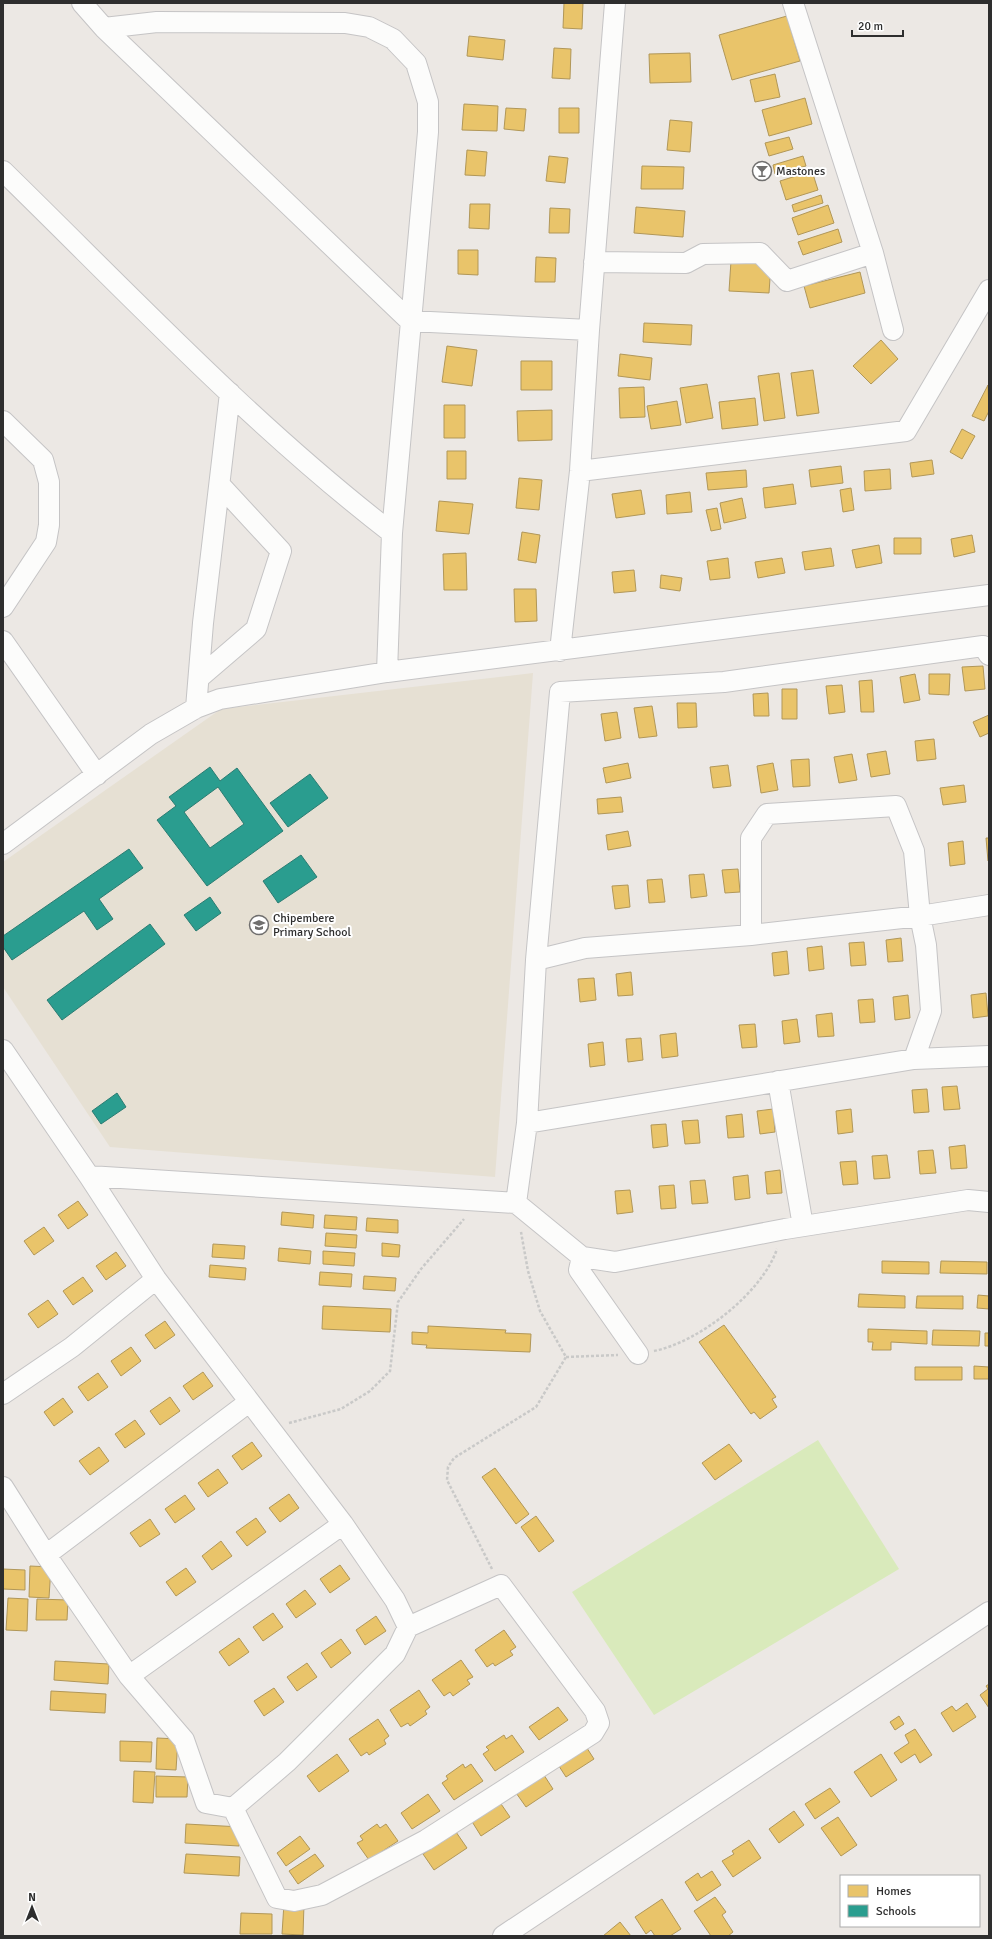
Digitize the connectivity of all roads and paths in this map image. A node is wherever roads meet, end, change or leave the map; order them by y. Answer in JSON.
{"nodes":[{"id":1,"x":82,"y":3,"type":"edge"},
{"id":2,"x":615,"y":3,"type":"edge"},
{"id":3,"x":793,"y":3,"type":"edge"},
{"id":4,"x":104,"y":28,"type":"junction"},
{"id":5,"x":3,"y":171,"type":"edge"},
{"id":6,"x":873,"y":253,"type":"junction"},
{"id":7,"x":594,"y":262,"type":"junction"},
{"id":8,"x":989,"y":290,"type":"edge"},
{"id":9,"x":410,"y":321,"type":"junction"},
{"id":10,"x":589,"y":330,"type":"junction"},
{"id":11,"x":893,"y":330,"type":"dead end"},
{"id":12,"x":230,"y":393,"type":"junction"},
{"id":13,"x":3,"y":421,"type":"edge"},
{"id":14,"x":580,"y":471,"type":"junction"},
{"id":15,"x":220,"y":485,"type":"junction"},
{"id":16,"x":392,"y":533,"type":"junction"},
{"id":17,"x":989,"y":595,"type":"edge"},
{"id":18,"x":3,"y":607,"type":"edge"},
{"id":19,"x":3,"y":641,"type":"edge"},
{"id":20,"x":987,"y":649,"type":"edge"},
{"id":21,"x":560,"y":651,"type":"junction"},
{"id":22,"x":387,"y":672,"type":"junction"},
{"id":23,"x":199,"y":678,"type":"junction"},
{"id":24,"x":196,"y":708,"type":"junction"},
{"id":25,"x":97,"y":775,"type":"junction"},
{"id":26,"x":3,"y":844,"type":"edge"},
{"id":27,"x":989,"y":905,"type":"edge"},
{"id":28,"x":920,"y":916,"type":"junction"},
{"id":29,"x":751,"y":934,"type":"junction"},
{"id":30,"x":536,"y":960,"type":"junction"},
{"id":31,"x":3,"y":1050,"type":"edge"},
{"id":32,"x":989,"y":1056,"type":"edge"},
{"id":33,"x":914,"y":1059,"type":"junction"},
{"id":34,"x":778,"y":1081,"type":"junction"},
{"id":35,"x":526,"y":1123,"type":"junction"},
{"id":36,"x":89,"y":1176,"type":"junction"},
{"id":37,"x":475,"y":1201,"type":"junction"},
{"id":38,"x":989,"y":1202,"type":"edge"},
{"id":39,"x":516,"y":1203,"type":"junction"},
{"id":40,"x":794,"y":1228,"type":"junction"},
{"id":41,"x":582,"y":1256,"type":"junction"},
{"id":42,"x":156,"y":1279,"type":"junction"},
{"id":43,"x":638,"y":1354,"type":"junction"},
{"id":44,"x":566,"y":1357,"type":"junction"},
{"id":45,"x":3,"y":1394,"type":"edge"},
{"id":46,"x":249,"y":1402,"type":"junction"},
{"id":47,"x":269,"y":1428,"type":"junction"},
{"id":48,"x":3,"y":1487,"type":"edge"},
{"id":49,"x":342,"y":1524,"type":"junction"},
{"id":50,"x":46,"y":1555,"type":"junction"},
{"id":51,"x":501,"y":1585,"type":"junction"},
{"id":52,"x":989,"y":1612,"type":"edge"},
{"id":53,"x":408,"y":1627,"type":"junction"},
{"id":54,"x":129,"y":1676,"type":"junction"},
{"id":55,"x":233,"y":1808,"type":"junction"},
{"id":56,"x":503,"y":1936,"type":"edge"}],
"edges":[{"from":1,"to":4,"type":"street"},
{"from":2,"to":7,"type":"street"},
{"from":3,"to":6,"type":"street"},
{"from":4,"to":9,"type":"street"},
{"from":4,"to":9,"type":"street"},
{"from":5,"to":12,"type":"street"},
{"from":6,"to":7,"type":"street"},
{"from":6,"to":11,"type":"street"},
{"from":7,"to":10,"type":"street"},
{"from":8,"to":14,"type":"street"},
{"from":9,"to":10,"type":"street"},
{"from":9,"to":16,"type":"street"},
{"from":10,"to":14,"type":"street"},
{"from":12,"to":15,"type":"street"},
{"from":12,"to":16,"type":"street"},
{"from":13,"to":18,"type":"street"},
{"from":14,"to":21,"type":"street"},
{"from":15,"to":23,"type":"street"},
{"from":15,"to":23,"type":"street"},
{"from":16,"to":22,"type":"street"},
{"from":17,"to":21,"type":"street"},
{"from":19,"to":25,"type":"street"},
{"from":20,"to":30,"type":"street"},
{"from":21,"to":22,"type":"street"},
{"from":22,"to":24,"type":"street"},
{"from":23,"to":24,"type":"street"},
{"from":24,"to":25,"type":"street"},
{"from":25,"to":26,"type":"street"},
{"from":27,"to":28,"type":"street"},
{"from":28,"to":29,"type":"street"},
{"from":28,"to":29,"type":"street"},
{"from":28,"to":33,"type":"street"},
{"from":29,"to":30,"type":"street"},
{"from":30,"to":35,"type":"street"},
{"from":31,"to":36,"type":"street"},
{"from":32,"to":33,"type":"street"},
{"from":33,"to":34,"type":"street"},
{"from":34,"to":35,"type":"street"},
{"from":34,"to":40,"type":"street"},
{"from":35,"to":39,"type":"street"},
{"from":36,"to":37,"type":"street"},
{"from":36,"to":42,"type":"street"},
{"from":37,"to":39,"type":"street"},
{"from":37,"to":47,"type":"path"},
{"from":38,"to":40,"type":"street"},
{"from":39,"to":41,"type":"street"},
{"from":39,"to":44,"type":"path"},
{"from":40,"to":41,"type":"street"},
{"from":40,"to":43,"type":"path"},
{"from":41,"to":43,"type":"street"},
{"from":42,"to":45,"type":"street"},
{"from":42,"to":46,"type":"street"},
{"from":43,"to":44,"type":"path"},
{"from":44,"to":51,"type":"path"},
{"from":46,"to":47,"type":"street"},
{"from":46,"to":50,"type":"street"},
{"from":47,"to":49,"type":"street"},
{"from":48,"to":50,"type":"street"},
{"from":49,"to":53,"type":"street"},
{"from":49,"to":54,"type":"street"},
{"from":50,"to":54,"type":"street"},
{"from":51,"to":53,"type":"street"},
{"from":51,"to":55,"type":"street"},
{"from":52,"to":56,"type":"street"},
{"from":53,"to":55,"type":"street"},
{"from":54,"to":55,"type":"street"}]}
